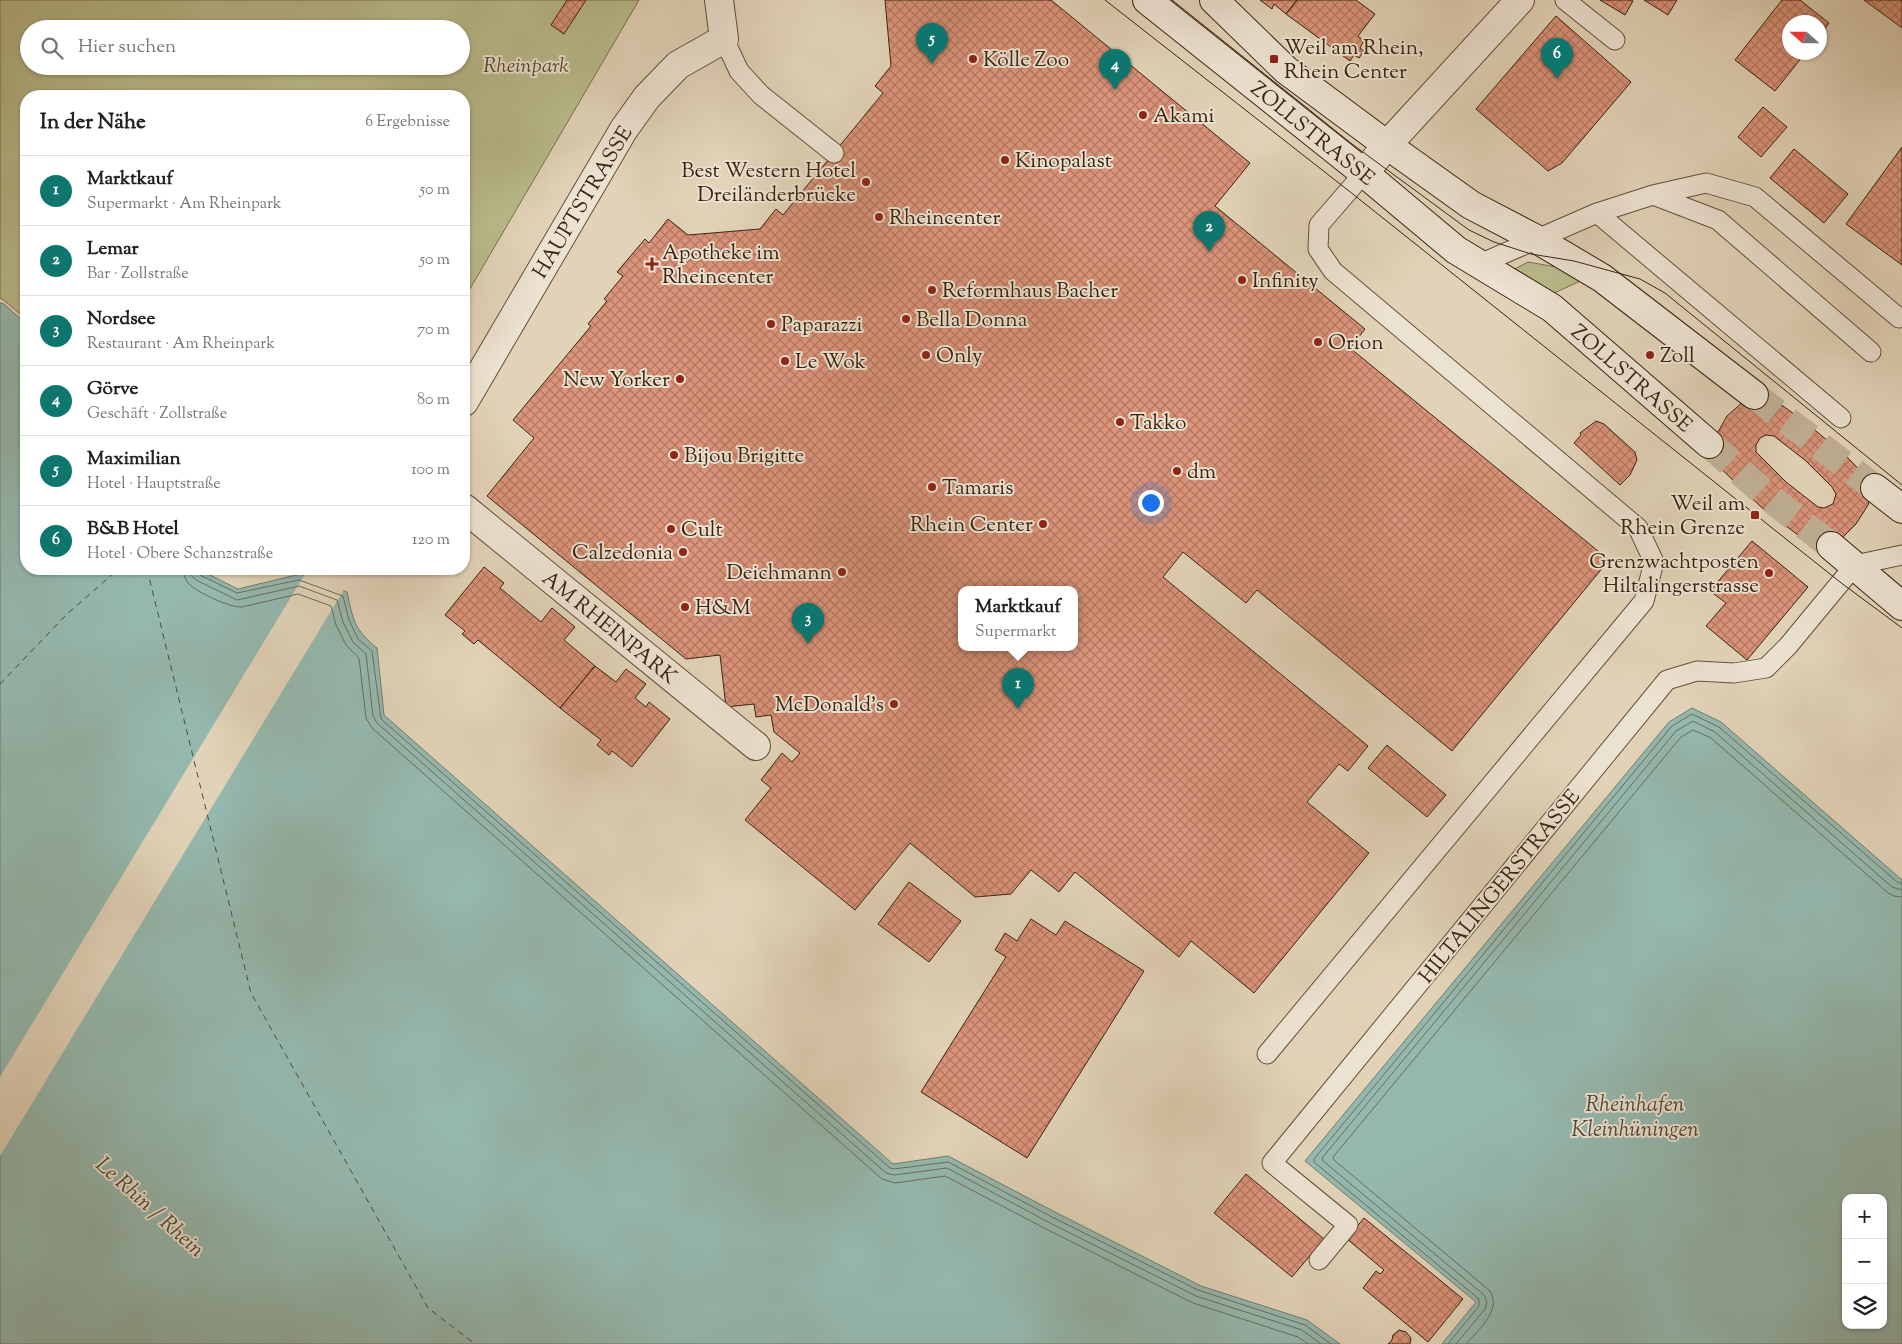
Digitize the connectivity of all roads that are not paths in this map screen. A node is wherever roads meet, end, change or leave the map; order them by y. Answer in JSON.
{"nodes":[{"id":1,"x":719,"y":0,"type":"edge"},
{"id":2,"x":729,"y":0,"type":"edge"},
{"id":3,"x":1147,"y":0,"type":"edge"},
{"id":4,"x":1214,"y":0,"type":"edge"},
{"id":5,"x":1520,"y":0,"type":"edge"},
{"id":6,"x":1565,"y":0,"type":"edge"},
{"id":7,"x":722,"y":33,"type":"junction"},
{"id":8,"x":1615,"y":40,"type":"dead end"},
{"id":9,"x":1387,"y":145,"type":"junction"},
{"id":10,"x":834,"y":153,"type":"dead end"},
{"id":11,"x":1364,"y":173,"type":"junction"},
{"id":12,"x":1653,"y":195,"type":"junction"},
{"id":13,"x":1597,"y":213,"type":"junction"},
{"id":14,"x":1538,"y":240,"type":"junction"},
{"id":15,"x":1480,"y":264,"type":"junction"},
{"id":16,"x":1900,"y":318,"type":"dead end"},
{"id":17,"x":1871,"y":352,"type":"dead end"},
{"id":18,"x":470,"y":392,"type":"edge"},
{"id":19,"x":1754,"y":395,"type":"tunnel mouth"},
{"id":20,"x":1841,"y":418,"type":"dead end"},
{"id":21,"x":1708,"y":444,"type":"tunnel mouth"},
{"id":22,"x":1875,"y":488,"type":"tunnel mouth"},
{"id":23,"x":1902,"y":509,"type":"edge"},
{"id":24,"x":470,"y":513,"type":"edge"},
{"id":25,"x":1831,"y":546,"type":"tunnel mouth"},
{"id":26,"x":1902,"y":554,"type":"edge"},
{"id":27,"x":1855,"y":565,"type":"junction"},
{"id":28,"x":1902,"y":606,"type":"edge"},
{"id":29,"x":756,"y":746,"type":"dead end"},
{"id":30,"x":1267,"y":1054,"type":"dead end"},
{"id":31,"x":1319,"y":1260,"type":"dead end"}],
"edges":[{"from":1,"to":7,"type":"main road"},
{"from":2,"to":7,"type":"main road"},
{"from":3,"to":11,"type":"main road","name":"ZOLLSTRASSE"},
{"from":4,"to":9,"type":"main road","name":"ZOLLSTRASSE"},
{"from":5,"to":9,"type":"main road"},
{"from":6,"to":8,"type":"lane"},
{"from":7,"to":10,"type":"lane"},
{"from":7,"to":18,"type":"main road","name":"HAUPTSTRASSE"},
{"from":9,"to":11,"type":"main road"},
{"from":9,"to":14,"type":"main road","name":"ZOLLSTRASSE"},
{"from":11,"to":15,"type":"main road","name":"ZOLLSTRASSE"},
{"from":11,"to":30,"type":"lane"},
{"from":12,"to":13,"type":"lane"},
{"from":12,"to":16,"type":"lane"},
{"from":12,"to":17,"type":"lane"},
{"from":13,"to":14,"type":"lane"},
{"from":13,"to":20,"type":"lane"},
{"from":14,"to":15,"type":"lane"},
{"from":14,"to":19,"type":"main road","name":"ZOLLSTRASSE"},
{"from":15,"to":21,"type":"main road","name":"ZOLLSTRASSE"},
{"from":22,"to":23,"type":"main road"},
{"from":24,"to":29,"type":"main road","name":"AM RHEINPARK"},
{"from":25,"to":27,"type":"main road"},
{"from":26,"to":27,"type":"lane"},
{"from":27,"to":28,"type":"main road"},
{"from":27,"to":31,"type":"lane","name":"HILTALINGERSTRASSE"}]}
